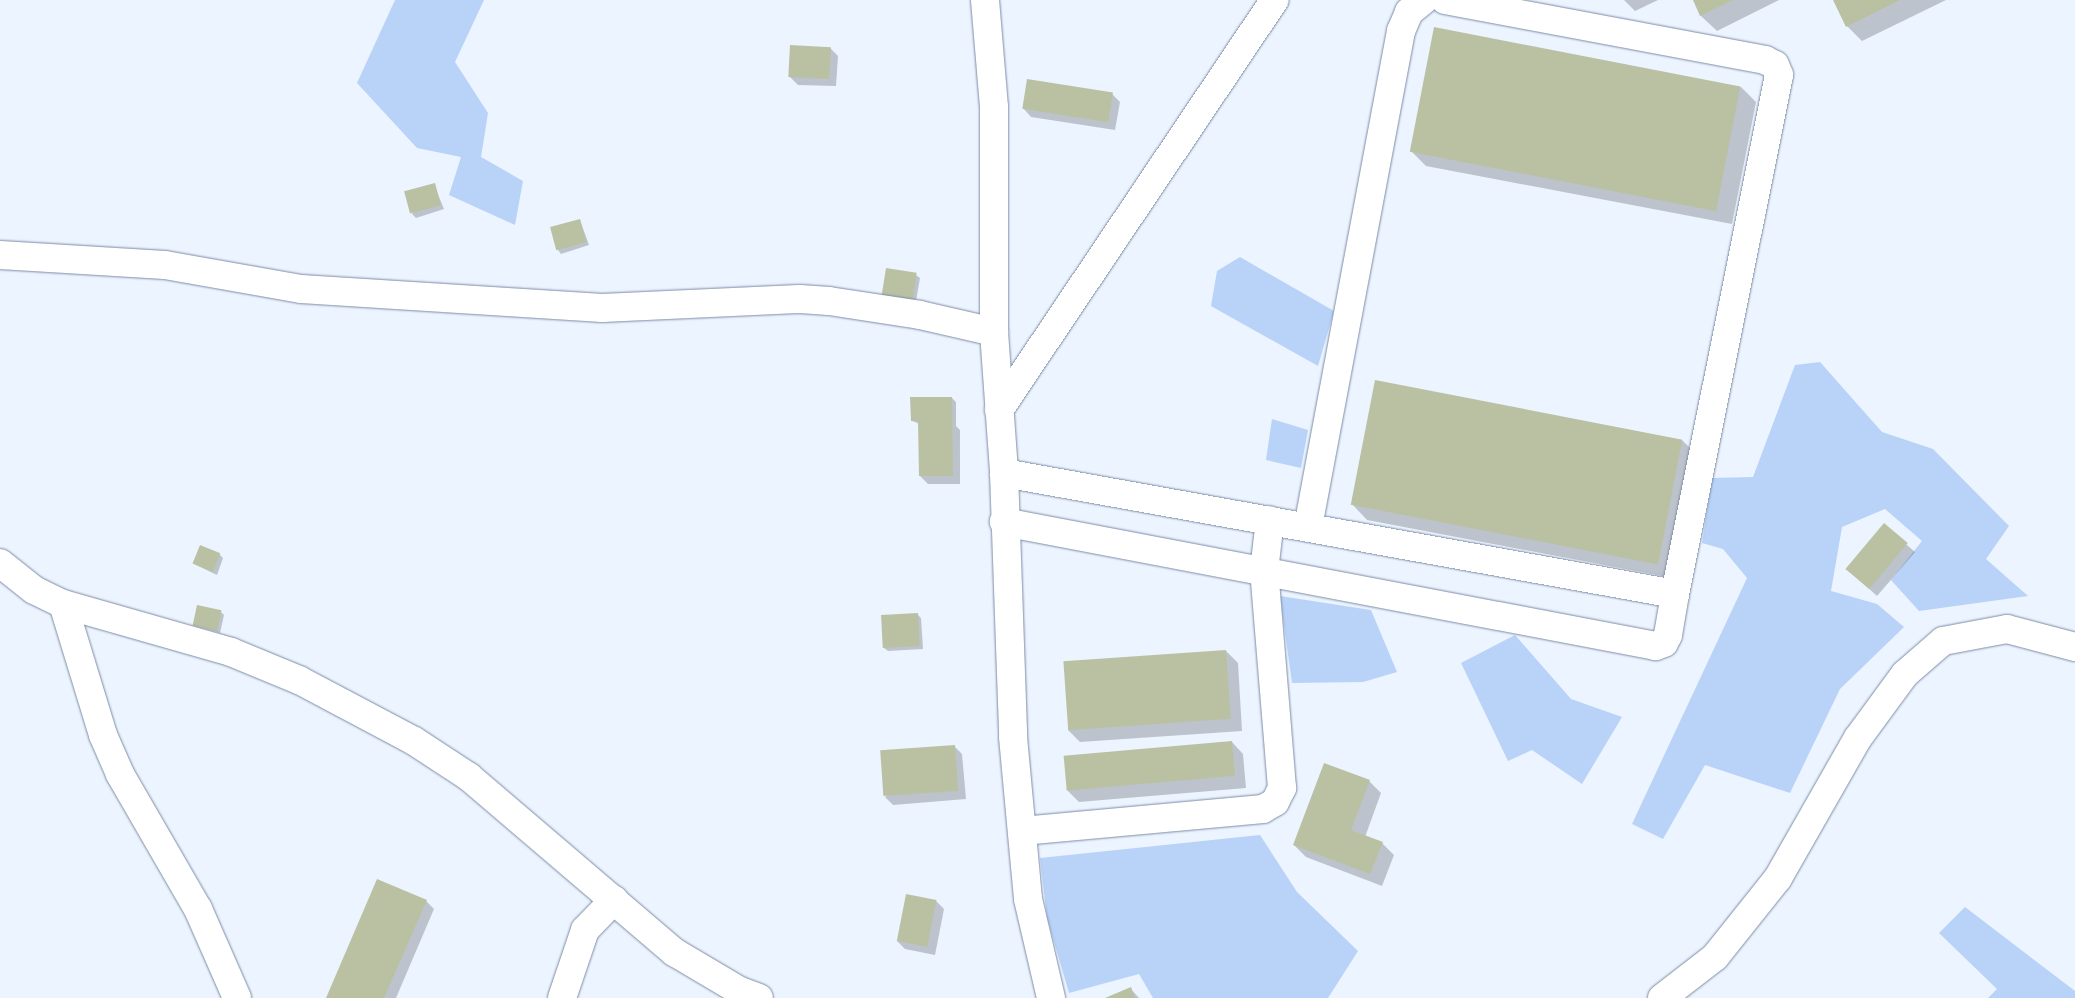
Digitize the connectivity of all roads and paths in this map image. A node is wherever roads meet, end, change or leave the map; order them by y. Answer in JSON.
{"nodes":[{"id":1,"x":985,"y":0,"type":"edge"},
{"id":2,"x":1274,"y":0,"type":"edge"},
{"id":3,"x":1424,"y":0,"type":"edge"},
{"id":4,"x":1445,"y":0,"type":"edge"},
{"id":5,"x":0,"y":255,"type":"edge"},
{"id":6,"x":994,"y":332,"type":"junction"},
{"id":7,"x":998,"y":410,"type":"junction"},
{"id":8,"x":1004,"y":473,"type":"junction"},
{"id":9,"x":1270,"y":520,"type":"junction"},
{"id":10,"x":1004,"y":522,"type":"junction"},
{"id":11,"x":1308,"y":527,"type":"junction"},
{"id":12,"x":0,"y":563,"type":"edge"},
{"id":13,"x":1264,"y":571,"type":"junction"},
{"id":14,"x":34,"y":590,"type":"junction"},
{"id":15,"x":0,"y":591,"type":"edge"},
{"id":16,"x":1675,"y":594,"type":"junction"},
{"id":17,"x":63,"y":604,"type":"junction"},
{"id":18,"x":2075,"y":647,"type":"edge"},
{"id":19,"x":1022,"y":831,"type":"junction"},
{"id":20,"x":614,"y":900,"type":"junction"},
{"id":21,"x":237,"y":998,"type":"edge"},
{"id":22,"x":562,"y":998,"type":"edge"},
{"id":23,"x":759,"y":998,"type":"edge"},
{"id":24,"x":1051,"y":998,"type":"edge"},
{"id":25,"x":1662,"y":998,"type":"edge"}],
"edges":[{"from":1,"to":6,"type":"street"},
{"from":2,"to":7,"type":"street"},
{"from":3,"to":11,"type":"street"},
{"from":4,"to":16,"type":"street"},
{"from":5,"to":6,"type":"street"},
{"from":6,"to":7,"type":"street"},
{"from":7,"to":8,"type":"street"},
{"from":8,"to":9,"type":"street"},
{"from":8,"to":10,"type":"street"},
{"from":9,"to":11,"type":"street"},
{"from":9,"to":13,"type":"street"},
{"from":10,"to":13,"type":"street"},
{"from":10,"to":19,"type":"street"},
{"from":11,"to":16,"type":"street"},
{"from":12,"to":14,"type":"street"},
{"from":13,"to":16,"type":"street"},
{"from":13,"to":19,"type":"street"},
{"from":14,"to":15,"type":"street"},
{"from":14,"to":17,"type":"street"},
{"from":17,"to":20,"type":"street"},
{"from":17,"to":21,"type":"street"},
{"from":18,"to":25,"type":"street"},
{"from":19,"to":24,"type":"street"},
{"from":20,"to":22,"type":"street"},
{"from":20,"to":23,"type":"street"}]}
